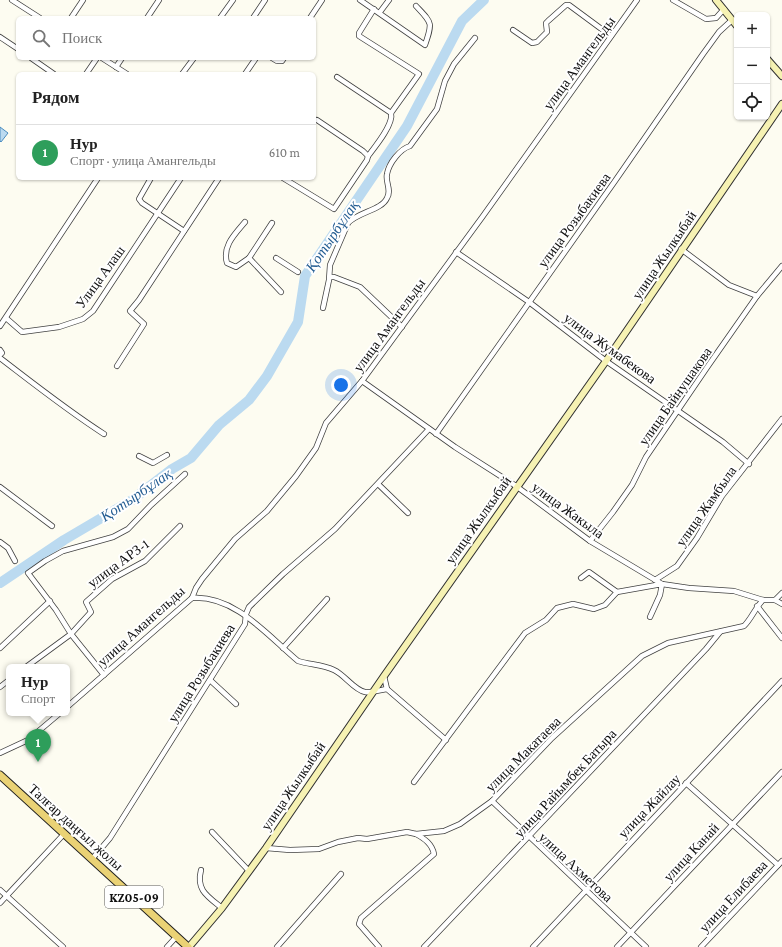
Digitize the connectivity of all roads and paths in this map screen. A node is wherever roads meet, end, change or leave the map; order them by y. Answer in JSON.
{"nodes":[{"id":1,"x":12,"y":0,"type":"edge"},
{"id":2,"x":83,"y":0,"type":"edge"},
{"id":3,"x":159,"y":0,"type":"edge"},
{"id":4,"x":233,"y":0,"type":"edge"},
{"id":5,"x":265,"y":0,"type":"edge"},
{"id":6,"x":322,"y":0,"type":"edge"},
{"id":7,"x":360,"y":0,"type":"edge"},
{"id":8,"x":389,"y":0,"type":"edge"},
{"id":9,"x":564,"y":0,"type":"edge"},
{"id":10,"x":637,"y":0,"type":"edge"},
{"id":11,"x":673,"y":0,"type":"edge"},
{"id":12,"x":716,"y":0,"type":"edge"},
{"id":13,"x":569,"y":5,"type":"junction"},
{"id":14,"x":416,"y":6,"type":"dead end"},
{"id":15,"x":374,"y":9,"type":"junction"},
{"id":16,"x":724,"y":9,"type":"junction"},
{"id":17,"x":380,"y":12,"type":"junction"},
{"id":18,"x":37,"y":16,"type":"edge"},
{"id":19,"x":72,"y":16,"type":"edge"},
{"id":20,"x":149,"y":16,"type":"edge"},
{"id":21,"x":221,"y":16,"type":"edge"},
{"id":22,"x":254,"y":16,"type":"edge"},
{"id":23,"x":311,"y":16,"type":"edge"},
{"id":24,"x":732,"y":20,"type":"junction"},
{"id":25,"x":734,"y":22,"type":"edge"},
{"id":26,"x":514,"y":30,"type":"dead end"},
{"id":27,"x":611,"y":36,"type":"junction"},
{"id":28,"x":0,"y":37,"type":"edge"},
{"id":29,"x":475,"y":38,"type":"dead end"},
{"id":30,"x":16,"y":48,"type":"edge"},
{"id":31,"x":34,"y":60,"type":"edge"},
{"id":32,"x":96,"y":60,"type":"edge"},
{"id":33,"x":105,"y":60,"type":"edge"},
{"id":34,"x":121,"y":60,"type":"edge"},
{"id":35,"x":192,"y":60,"type":"edge"},
{"id":36,"x":255,"y":60,"type":"edge"},
{"id":37,"x":770,"y":62,"type":"edge"},
{"id":38,"x":116,"y":67,"type":"junction"},
{"id":39,"x":51,"y":72,"type":"edge"},
{"id":40,"x":87,"y":72,"type":"edge"},
{"id":41,"x":124,"y":72,"type":"edge"},
{"id":42,"x":184,"y":72,"type":"edge"},
{"id":43,"x":247,"y":72,"type":"edge"},
{"id":44,"x":782,"y":76,"type":"edge"},
{"id":45,"x":337,"y":77,"type":"dead end"},
{"id":46,"x":782,"y":104,"type":"edge"},
{"id":47,"x":391,"y":113,"type":"junction"},
{"id":48,"x":316,"y":120,"type":"dead end"},
{"id":49,"x":368,"y":156,"type":"junction"},
{"id":50,"x":97,"y":180,"type":"edge"},
{"id":51,"x":150,"y":180,"type":"edge"},
{"id":52,"x":180,"y":180,"type":"edge"},
{"id":53,"x":218,"y":180,"type":"edge"},
{"id":54,"x":286,"y":180,"type":"edge"},
{"id":55,"x":158,"y":214,"type":"junction"},
{"id":56,"x":245,"y":222,"type":"dead end"},
{"id":57,"x":272,"y":223,"type":"dead end"},
{"id":58,"x":184,"y":231,"type":"junction"},
{"id":59,"x":681,"y":250,"type":"junction"},
{"id":60,"x":456,"y":252,"type":"junction"},
{"id":61,"x":249,"y":258,"type":"junction"},
{"id":62,"x":276,"y":258,"type":"dead end"},
{"id":63,"x":782,"y":266,"type":"edge"},
{"id":64,"x":298,"y":272,"type":"dead end"},
{"id":65,"x":330,"y":277,"type":"junction"},
{"id":66,"x":281,"y":292,"type":"dead end"},
{"id":67,"x":757,"y":296,"type":"junction"},
{"id":68,"x":528,"y":302,"type":"junction"},
{"id":69,"x":323,"y":308,"type":"dead end"},
{"id":70,"x":6,"y":318,"type":"junction"},
{"id":71,"x":0,"y":326,"type":"edge"},
{"id":72,"x":402,"y":327,"type":"junction"},
{"id":73,"x":0,"y":350,"type":"edge"},
{"id":74,"x":0,"y":357,"type":"edge"},
{"id":75,"x":606,"y":361,"type":"junction"},
{"id":76,"x":117,"y":366,"type":"dead end"},
{"id":77,"x":362,"y":380,"type":"junction"},
{"id":78,"x":677,"y":410,"type":"junction"},
{"id":79,"x":782,"y":419,"type":"edge"},
{"id":80,"x":429,"y":429,"type":"junction"},
{"id":81,"x":104,"y":434,"type":"dead end"},
{"id":82,"x":436,"y":434,"type":"junction"},
{"id":83,"x":167,"y":454,"type":"dead end"},
{"id":84,"x":139,"y":456,"type":"dead end"},
{"id":85,"x":749,"y":464,"type":"junction"},
{"id":86,"x":185,"y":474,"type":"dead end"},
{"id":87,"x":378,"y":484,"type":"junction"},
{"id":88,"x":516,"y":486,"type":"junction"},
{"id":89,"x":0,"y":487,"type":"edge"},
{"id":90,"x":408,"y":513,"type":"dead end"},
{"id":91,"x":52,"y":526,"type":"dead end"},
{"id":92,"x":180,"y":526,"type":"dead end"},
{"id":93,"x":590,"y":540,"type":"junction"},
{"id":94,"x":0,"y":542,"type":"edge"},
{"id":95,"x":15,"y":561,"type":"dead end"},
{"id":96,"x":581,"y":578,"type":"dead end"},
{"id":97,"x":655,"y":580,"type":"junction"},
{"id":98,"x":662,"y":584,"type":"junction"},
{"id":99,"x":617,"y":592,"type":"junction"},
{"id":100,"x":782,"y":593,"type":"edge"},
{"id":101,"x":192,"y":598,"type":"junction"},
{"id":102,"x":328,"y":599,"type":"dead end"},
{"id":103,"x":763,"y":600,"type":"junction"},
{"id":104,"x":775,"y":600,"type":"junction"},
{"id":105,"x":50,"y":601,"type":"junction"},
{"id":106,"x":782,"y":604,"type":"edge"},
{"id":107,"x":757,"y":606,"type":"junction"},
{"id":108,"x":246,"y":614,"type":"junction"},
{"id":109,"x":650,"y":617,"type":"dead end"},
{"id":110,"x":720,"y":632,"type":"junction"},
{"id":111,"x":71,"y":634,"type":"junction"},
{"id":112,"x":782,"y":638,"type":"edge"},
{"id":113,"x":0,"y":648,"type":"edge"},
{"id":114,"x":283,"y":648,"type":"junction"},
{"id":115,"x":30,"y":664,"type":"edge"},
{"id":116,"x":104,"y":675,"type":"junction"},
{"id":117,"x":384,"y":676,"type":"junction"},
{"id":118,"x":210,"y":680,"type":"junction"},
{"id":119,"x":782,"y":681,"type":"edge"},
{"id":120,"x":387,"y":689,"type":"junction"},
{"id":121,"x":373,"y":692,"type":"junction"},
{"id":122,"x":70,"y":704,"type":"edge"},
{"id":123,"x":236,"y":704,"type":"dead end"},
{"id":124,"x":56,"y":716,"type":"edge"},
{"id":125,"x":446,"y":740,"type":"junction"},
{"id":126,"x":0,"y":753,"type":"edge"},
{"id":127,"x":782,"y":772,"type":"edge"},
{"id":128,"x":0,"y":775,"type":"edge"},
{"id":129,"x":414,"y":782,"type":"dead end"},
{"id":130,"x":686,"y":783,"type":"junction"},
{"id":131,"x":492,"y":801,"type":"junction"},
{"id":132,"x":732,"y":824,"type":"junction"},
{"id":133,"x":212,"y":832,"type":"dead end"},
{"id":134,"x":64,"y":834,"type":"junction"},
{"id":135,"x":416,"y":834,"type":"junction"},
{"id":136,"x":529,"y":838,"type":"junction"},
{"id":137,"x":266,"y":848,"type":"junction"},
{"id":138,"x":92,"y":859,"type":"junction"},
{"id":139,"x":782,"y":861,"type":"edge"},
{"id":140,"x":778,"y":866,"type":"junction"},
{"id":141,"x":201,"y":870,"type":"dead end"},
{"id":142,"x":249,"y":871,"type":"junction"},
{"id":143,"x":341,"y":874,"type":"dead end"},
{"id":144,"x":0,"y":890,"type":"edge"},
{"id":145,"x":585,"y":890,"type":"junction"},
{"id":146,"x":7,"y":896,"type":"junction"},
{"id":147,"x":0,"y":903,"type":"edge"},
{"id":148,"x":222,"y":908,"type":"junction"},
{"id":149,"x":630,"y":933,"type":"junction"},
{"id":150,"x":177,"y":936,"type":"junction"},
{"id":151,"x":63,"y":947,"type":"edge"},
{"id":152,"x":167,"y":947,"type":"edge"},
{"id":153,"x":189,"y":947,"type":"edge"},
{"id":154,"x":277,"y":947,"type":"edge"},
{"id":155,"x":379,"y":947,"type":"edge"},
{"id":156,"x":424,"y":947,"type":"edge"},
{"id":157,"x":533,"y":947,"type":"edge"},
{"id":158,"x":617,"y":947,"type":"edge"},
{"id":159,"x":646,"y":947,"type":"edge"},
{"id":160,"x":701,"y":947,"type":"edge"}],
"edges":[{"from":1,"to":18,"type":"street"},
{"from":2,"to":19,"type":"street"},
{"from":3,"to":20,"type":"street"},
{"from":4,"to":21,"type":"street"},
{"from":5,"to":22,"type":"street"},
{"from":6,"to":23,"type":"street"},
{"from":7,"to":15,"type":"street"},
{"from":8,"to":17,"type":"street"},
{"from":9,"to":13,"type":"street"},
{"from":10,"to":27,"type":"street","name":"улица Амангельды"},
{"from":11,"to":16,"type":"street"},
{"from":12,"to":16,"type":"street"},
{"from":13,"to":26,"type":"street"},
{"from":13,"to":27,"type":"street"},
{"from":14,"to":17,"type":"street"},
{"from":15,"to":17,"type":"street"},
{"from":15,"to":47,"type":"street"},
{"from":16,"to":24,"type":"street"},
{"from":24,"to":25,"type":"street"},
{"from":24,"to":68,"type":"street","name":"улица Розыбакиева"},
{"from":27,"to":60,"type":"street","name":"улица Амангельды"},
{"from":28,"to":30,"type":"street"},
{"from":29,"to":65,"type":"street"},
{"from":31,"to":39,"type":"street"},
{"from":32,"to":40,"type":"street"},
{"from":33,"to":38,"type":"street"},
{"from":34,"to":38,"type":"street"},
{"from":35,"to":42,"type":"street"},
{"from":36,"to":43,"type":"street"},
{"from":37,"to":44,"type":"street"},
{"from":38,"to":41,"type":"street"},
{"from":45,"to":47,"type":"street"},
{"from":46,"to":59,"type":"street","name":"улица Жылкыбай"},
{"from":47,"to":49,"type":"street"},
{"from":48,"to":49,"type":"street"},
{"from":49,"to":54,"type":"street"},
{"from":50,"to":70,"type":"street"},
{"from":51,"to":55,"type":"street"},
{"from":52,"to":55,"type":"street","name":"Улица Алаш"},
{"from":53,"to":58,"type":"street"},
{"from":55,"to":58,"type":"street"},
{"from":55,"to":70,"type":"street","name":"Улица Алаш"},
{"from":56,"to":61,"type":"street"},
{"from":57,"to":61,"type":"street"},
{"from":58,"to":76,"type":"street"},
{"from":59,"to":67,"type":"street"},
{"from":59,"to":75,"type":"street","name":"улица Жылкыбай"},
{"from":60,"to":68,"type":"street","name":"улица Жумабекова"},
{"from":60,"to":72,"type":"street","name":"улица Амангельды"},
{"from":61,"to":66,"type":"street"},
{"from":62,"to":64,"type":"street"},
{"from":63,"to":67,"type":"street","name":"улица Байнушакова"},
{"from":65,"to":69,"type":"street"},
{"from":65,"to":72,"type":"street"},
{"from":67,"to":78,"type":"street","name":"улица Байнушакова"},
{"from":68,"to":75,"type":"street","name":"улица Жумабекова"},
{"from":68,"to":82,"type":"street","name":"улица Розыбакиева"},
{"from":70,"to":71,"type":"street"},
{"from":72,"to":77,"type":"street","name":"улица Амангельды"},
{"from":73,"to":74,"type":"street"},
{"from":74,"to":81,"type":"street"},
{"from":75,"to":78,"type":"street","name":"улица Жумабекова"},
{"from":75,"to":88,"type":"street","name":"улица Жылкыбай"},
{"from":77,"to":80,"type":"street","name":"улица Жакыла"},
{"from":77,"to":101,"type":"street","name":"улица Амангельды"},
{"from":78,"to":85,"type":"street","name":"улица Жумабекова"},
{"from":78,"to":93,"type":"street","name":"улица Байнушакова"},
{"from":79,"to":85,"type":"street","name":"улица Жамбыла"},
{"from":80,"to":82,"type":"street","name":"улица Жакыла"},
{"from":80,"to":87,"type":"street","name":"улица Розыбакиева"},
{"from":82,"to":88,"type":"street","name":"улица Жакыла"},
{"from":83,"to":84,"type":"street"},
{"from":85,"to":97,"type":"street","name":"улица Жамбыла"},
{"from":86,"to":105,"type":"street"},
{"from":87,"to":90,"type":"street"},
{"from":87,"to":108,"type":"street","name":"улица Розыбакиева"},
{"from":88,"to":93,"type":"street","name":"улица Жакыла"},
{"from":88,"to":117,"type":"street","name":"улица Жылкыбай"},
{"from":89,"to":91,"type":"street"},
{"from":92,"to":111,"type":"street","name":"улица АРЗ-1"},
{"from":93,"to":97,"type":"street","name":"улица Жакыла"},
{"from":94,"to":95,"type":"street"},
{"from":96,"to":99,"type":"street"},
{"from":97,"to":98,"type":"street","name":"улица Жакыла"},
{"from":98,"to":99,"type":"street"},
{"from":98,"to":103,"type":"street","name":"улица Жакыла"},
{"from":98,"to":109,"type":"street"},
{"from":99,"to":125,"type":"street"},
{"from":100,"to":104,"type":"street"},
{"from":101,"to":108,"type":"street"},
{"from":101,"to":116,"type":"street","name":"улица Амангельды"},
{"from":102,"to":114,"type":"street"},
{"from":103,"to":104,"type":"street","name":"улица Жакыла"},
{"from":103,"to":107,"type":"street","name":"улица Макатаева"},
{"from":104,"to":106,"type":"street","name":"улица Жакыла"},
{"from":105,"to":111,"type":"street"},
{"from":105,"to":113,"type":"street"},
{"from":107,"to":110,"type":"street","name":"улица Макатаева"},
{"from":107,"to":112,"type":"street"},
{"from":108,"to":114,"type":"street"},
{"from":108,"to":118,"type":"street","name":"улица Розыбакиева"},
{"from":110,"to":131,"type":"street","name":"улица Макатаева"},
{"from":110,"to":136,"type":"street","name":"улица Райымбек Батыра"},
{"from":111,"to":115,"type":"street","name":"улица АРЗ-1"},
{"from":111,"to":116,"type":"street"},
{"from":114,"to":121,"type":"street"},
{"from":116,"to":122,"type":"street","name":"улица Амангельды"},
{"from":117,"to":120,"type":"street"},
{"from":117,"to":121,"type":"street","name":"улица Жылкыбай"},
{"from":118,"to":123,"type":"street"},
{"from":118,"to":138,"type":"street","name":"улица Розыбакиева"},
{"from":119,"to":130,"type":"street","name":"улица Жайлау"},
{"from":120,"to":121,"type":"street"},
{"from":120,"to":125,"type":"street"},
{"from":121,"to":137,"type":"street","name":"улица Жылкыбай"},
{"from":124,"to":126,"type":"street"},
{"from":125,"to":129,"type":"street"},
{"from":127,"to":132,"type":"street","name":"улица Канай"},
{"from":128,"to":134,"type":"main road","name":"Талғар даңғыл жолы","number":"KZ05-09"},
{"from":130,"to":132,"type":"street"},
{"from":130,"to":145,"type":"street","name":"улица Жайлау"},
{"from":131,"to":135,"type":"street","name":"улица Макатаева"},
{"from":131,"to":136,"type":"street","name":"улица Ахметова"},
{"from":132,"to":140,"type":"street"},
{"from":132,"to":149,"type":"street","name":"улица Канай"},
{"from":133,"to":142,"type":"street"},
{"from":134,"to":138,"type":"main road","name":"Талғар даңғыл жолы","number":"KZ05-09"},
{"from":134,"to":146,"type":"street"},
{"from":135,"to":137,"type":"street","name":"улица Макатаева"},
{"from":135,"to":155,"type":"street"},
{"from":136,"to":145,"type":"street","name":"улица Ахметова"},
{"from":136,"to":156,"type":"street","name":"улица Райымбек Батыра"},
{"from":137,"to":142,"type":"street","name":"улица Жылкыбай"},
{"from":138,"to":150,"type":"main road","name":"Талғар даңғыл жолы","number":"KZ05-09"},
{"from":139,"to":140,"type":"street","name":"улица Елибаева"},
{"from":140,"to":160,"type":"street","name":"улица Елибаева"},
{"from":141,"to":148,"type":"street"},
{"from":142,"to":148,"type":"street","name":"улица Жылкыбай"},
{"from":143,"to":154,"type":"street"},
{"from":144,"to":146,"type":"street"},
{"from":145,"to":149,"type":"street","name":"улица Ахметова"},
{"from":145,"to":157,"type":"street","name":"улица Жайлау"},
{"from":146,"to":147,"type":"street"},
{"from":146,"to":151,"type":"street"},
{"from":148,"to":153,"type":"street","name":"улица Жылкыбай"},
{"from":149,"to":158,"type":"street","name":"улица Канай"},
{"from":149,"to":159,"type":"street","name":"улица Ахметова"},
{"from":150,"to":152,"type":"street"},
{"from":150,"to":153,"type":"main road","name":"Талғар даңғыл жолы","number":"KZ05-09"}]}
